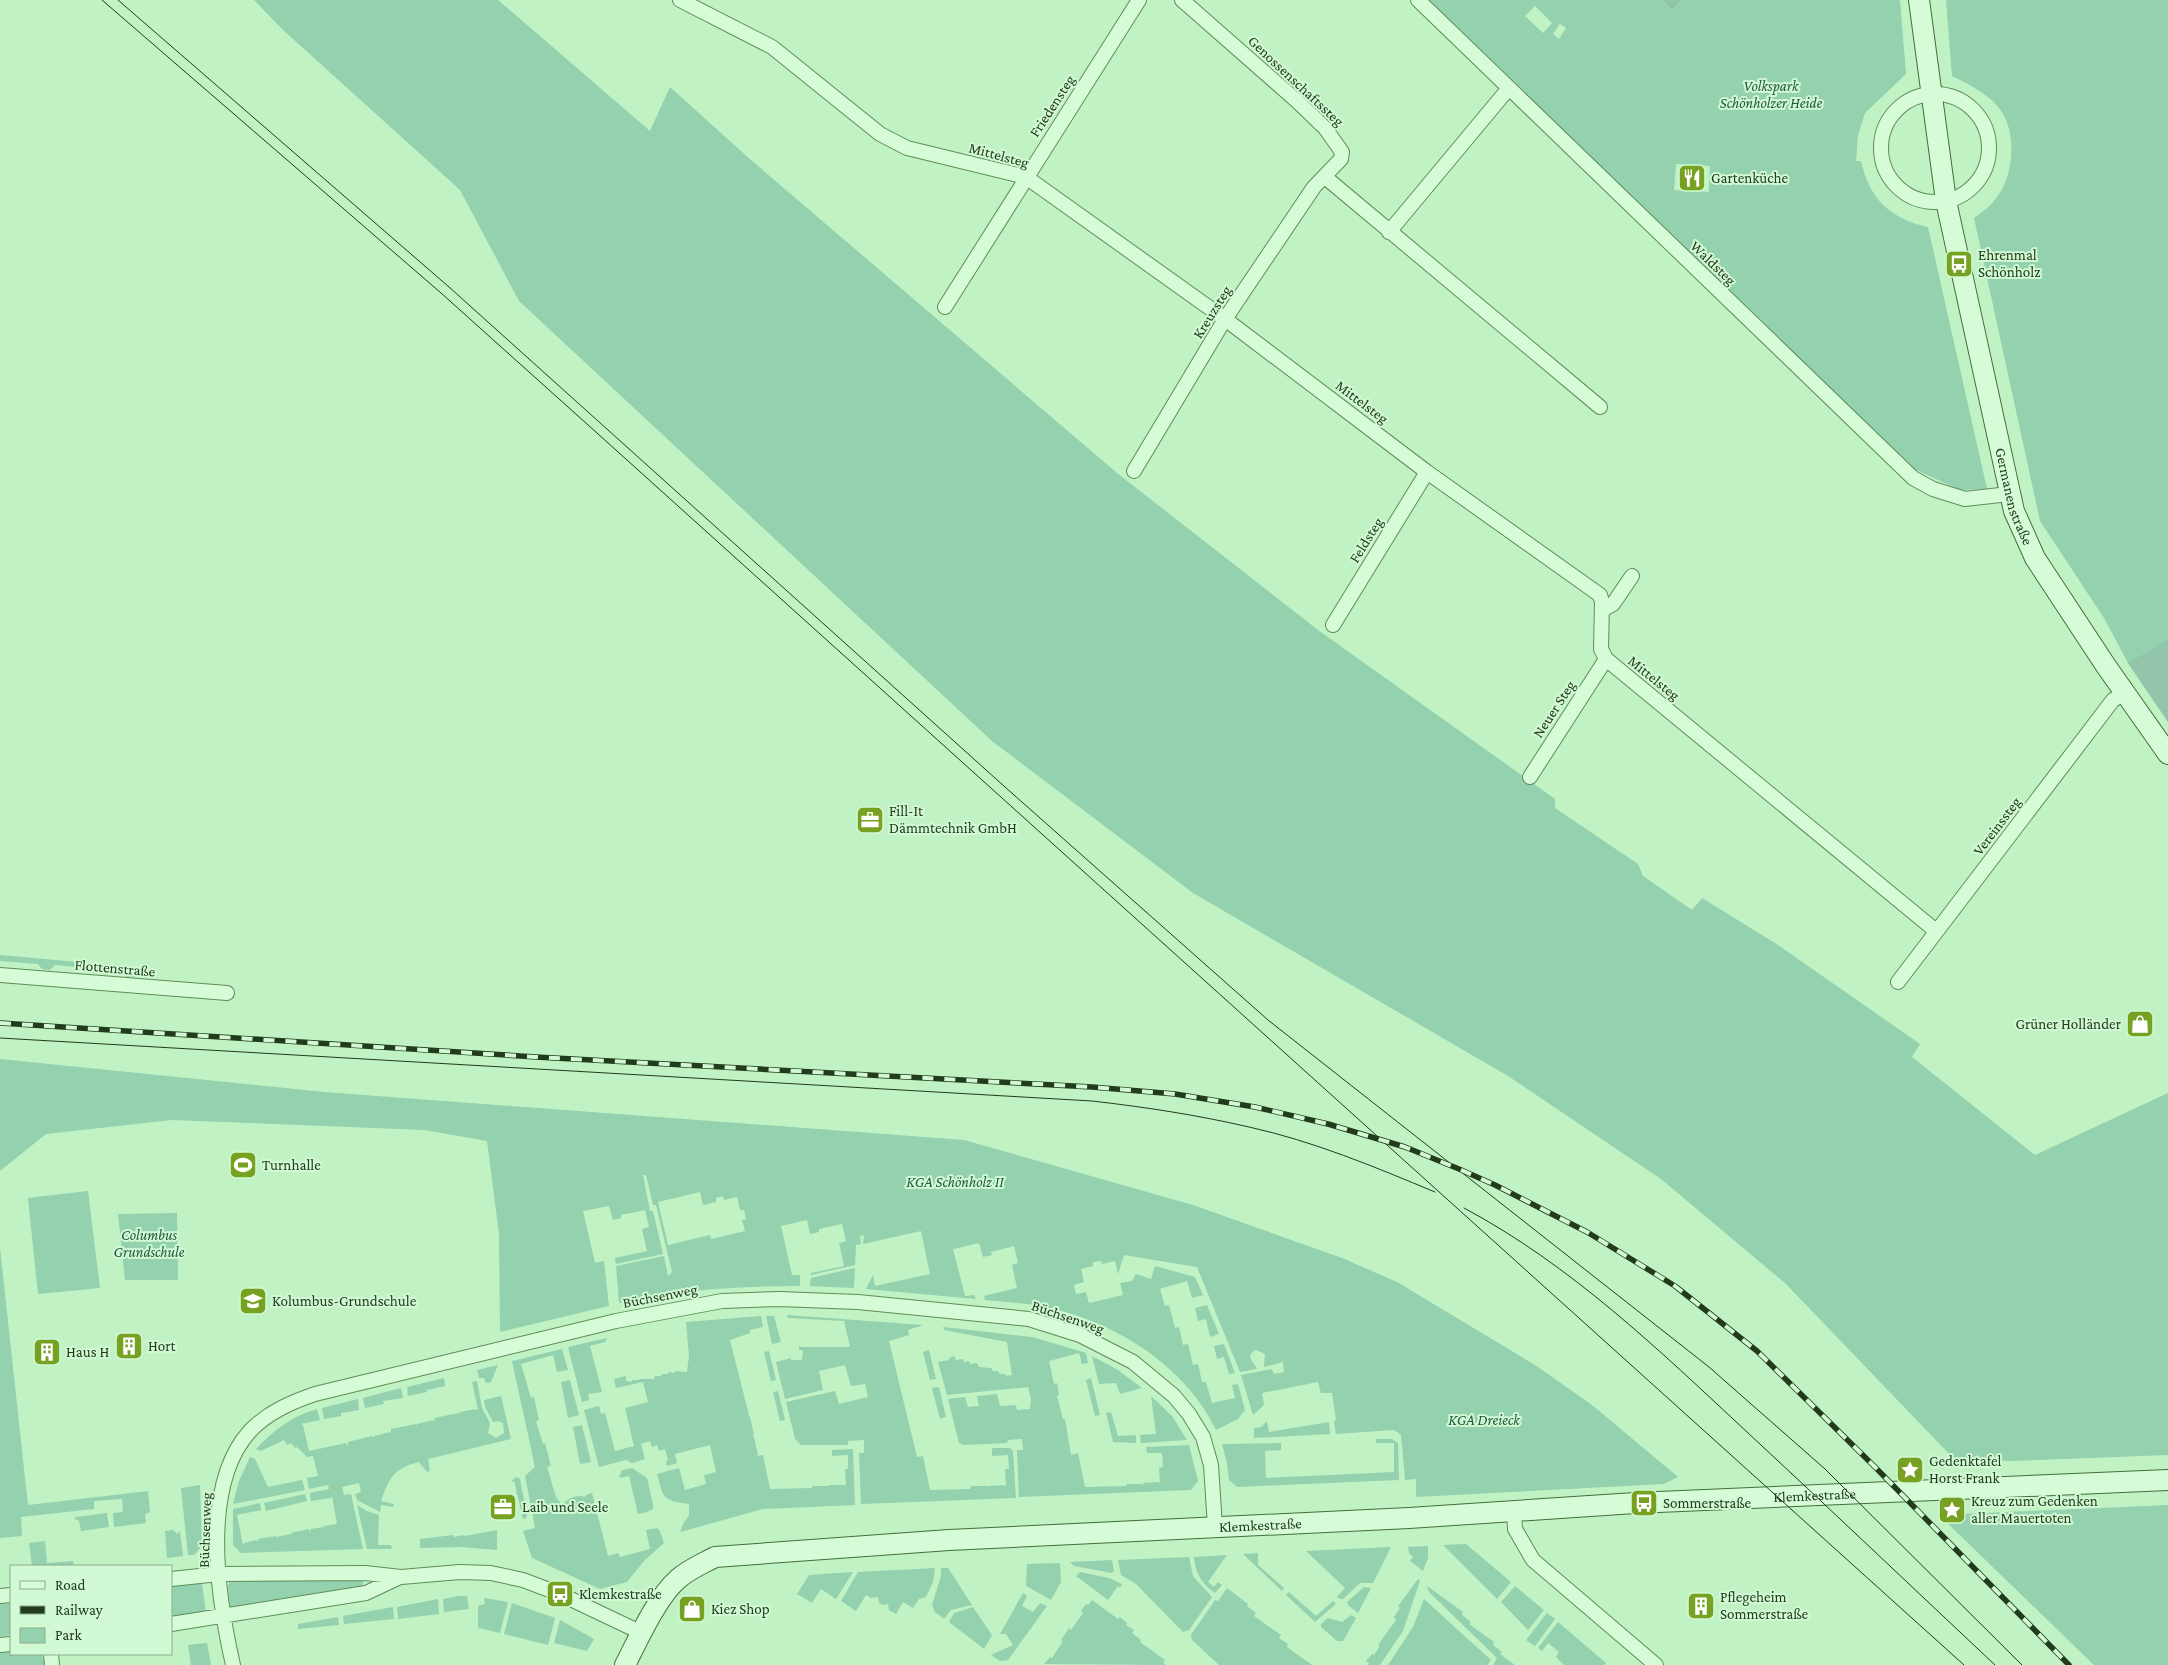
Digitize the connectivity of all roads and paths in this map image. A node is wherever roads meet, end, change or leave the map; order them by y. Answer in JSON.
{"nodes":[{"id":1,"x":680,"y":0,"type":"edge"},
{"id":2,"x":1139,"y":0,"type":"edge"},
{"id":3,"x":1182,"y":0,"type":"edge"},
{"id":4,"x":1418,"y":0,"type":"edge"},
{"id":5,"x":1919,"y":0,"type":"edge"},
{"id":6,"x":1510,"y":88,"type":"junction"},
{"id":7,"x":1930,"y":94,"type":"junction"},
{"id":8,"x":1325,"y":176,"type":"junction"},
{"id":9,"x":1026,"y":177,"type":"junction"},
{"id":10,"x":1946,"y":202,"type":"junction"},
{"id":11,"x":1388,"y":232,"type":"junction"},
{"id":12,"x":945,"y":307,"type":"dead end"},
{"id":13,"x":1225,"y":319,"type":"junction"},
{"id":14,"x":1600,"y":407,"type":"dead end"},
{"id":15,"x":1134,"y":471,"type":"dead end"},
{"id":16,"x":1427,"y":472,"type":"junction"},
{"id":17,"x":2009,"y":494,"type":"junction"},
{"id":18,"x":1632,"y":576,"type":"dead end"},
{"id":19,"x":1602,"y":610,"type":"junction"},
{"id":20,"x":1332,"y":625,"type":"dead end"},
{"id":21,"x":1606,"y":659,"type":"junction"},
{"id":22,"x":2125,"y":693,"type":"junction"},
{"id":23,"x":2168,"y":754,"type":"edge"},
{"id":24,"x":1530,"y":777,"type":"dead end"},
{"id":25,"x":1936,"y":931,"type":"junction"},
{"id":26,"x":0,"y":975,"type":"edge"},
{"id":27,"x":1898,"y":982,"type":"dead end"},
{"id":28,"x":227,"y":994,"type":"dead end"},
{"id":29,"x":2168,"y":1480,"type":"edge"},
{"id":30,"x":1514,"y":1512,"type":"junction"},
{"id":31,"x":1215,"y":1526,"type":"junction"},
{"id":32,"x":219,"y":1574,"type":"junction"},
{"id":33,"x":401,"y":1577,"type":"junction"},
{"id":34,"x":172,"y":1578,"type":"edge"},
{"id":35,"x":223,"y":1617,"type":"junction"},
{"id":36,"x":172,"y":1624,"type":"edge"},
{"id":37,"x":642,"y":1633,"type":"junction"},
{"id":38,"x":233,"y":1665,"type":"edge"},
{"id":39,"x":624,"y":1665,"type":"edge"},
{"id":40,"x":1656,"y":1665,"type":"edge"}],
"edges":[{"from":1,"to":9,"type":"street","name":"Mittelsteg"},
{"from":2,"to":9,"type":"street","name":"Friedensteg"},
{"from":3,"to":8,"type":"street","name":"Genossenschaftssteg"},
{"from":4,"to":6,"type":"street","name":"Waldsteg"},
{"from":5,"to":7,"type":"street","name":"Germanenstraße"},
{"from":6,"to":11,"type":"street"},
{"from":6,"to":17,"type":"street","name":"Waldsteg"},
{"from":7,"to":10,"type":"street","name":"Germanenstraße"},
{"from":7,"to":10,"type":"street"},
{"from":7,"to":10,"type":"street"},
{"from":8,"to":11,"type":"street"},
{"from":8,"to":13,"type":"street","name":"Kreuzsteg"},
{"from":9,"to":12,"type":"street","name":"Friedensteg"},
{"from":9,"to":13,"type":"street","name":"Mittelsteg"},
{"from":10,"to":17,"type":"street","name":"Germanenstraße"},
{"from":11,"to":14,"type":"street"},
{"from":13,"to":15,"type":"street","name":"Kreuzsteg"},
{"from":13,"to":16,"type":"street","name":"Mittelsteg"},
{"from":16,"to":19,"type":"street","name":"Mittelsteg"},
{"from":16,"to":20,"type":"street","name":"Feldsteg"},
{"from":17,"to":22,"type":"street","name":"Germanenstraße"},
{"from":18,"to":19,"type":"street"},
{"from":19,"to":21,"type":"street","name":"Mittelsteg"},
{"from":21,"to":24,"type":"street","name":"Neuer Steg"},
{"from":21,"to":25,"type":"street","name":"Mittelsteg"},
{"from":22,"to":23,"type":"street","name":"Germanenstraße"},
{"from":22,"to":25,"type":"street","name":"Vereinssteg"},
{"from":25,"to":27,"type":"street","name":"Vereinssteg"},
{"from":26,"to":28,"type":"street","name":"Flottenstraße"},
{"from":29,"to":30,"type":"street","name":"Klemkestraße"},
{"from":30,"to":31,"type":"street","name":"Klemkestraße"},
{"from":30,"to":40,"type":"street"},
{"from":31,"to":32,"type":"street","name":"Büchsenweg"},
{"from":31,"to":37,"type":"street","name":"Klemkestraße"},
{"from":32,"to":33,"type":"street"},
{"from":32,"to":34,"type":"street"},
{"from":32,"to":35,"type":"street","name":"Büchsenweg"},
{"from":33,"to":35,"type":"street"},
{"from":33,"to":37,"type":"street"},
{"from":35,"to":36,"type":"street"},
{"from":35,"to":38,"type":"street","name":"Büchsenweg"},
{"from":37,"to":39,"type":"street","name":"Klemkestraße"}]}
